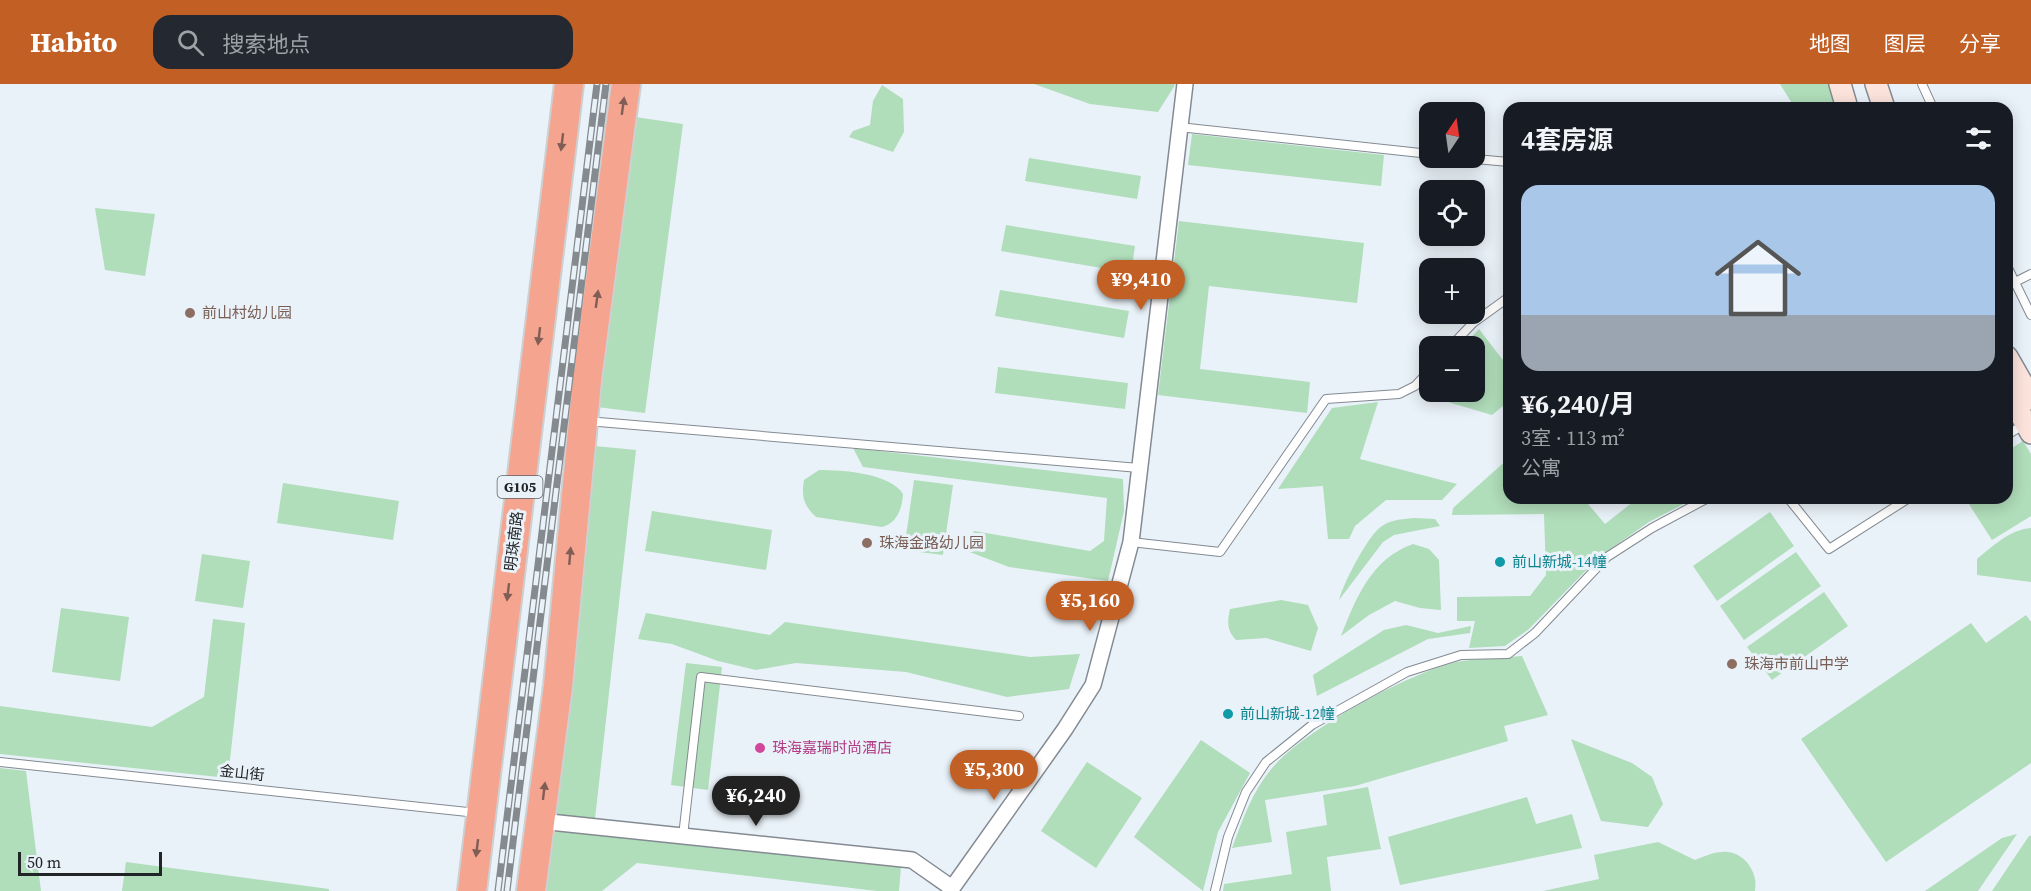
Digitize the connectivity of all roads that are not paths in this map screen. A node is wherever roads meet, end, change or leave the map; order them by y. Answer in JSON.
{"nodes":[{"id":1,"x":569,"y":84,"type":"edge"},
{"id":2,"x":626,"y":84,"type":"edge"},
{"id":3,"x":1185,"y":84,"type":"edge"},
{"id":4,"x":1840,"y":84,"type":"edge"},
{"id":5,"x":1876,"y":84,"type":"edge"},
{"id":6,"x":1922,"y":84,"type":"edge"},
{"id":7,"x":1845,"y":102,"type":"edge"},
{"id":8,"x":1882,"y":102,"type":"edge"},
{"id":9,"x":1930,"y":102,"type":"edge"},
{"id":10,"x":1179,"y":127,"type":"junction"},
{"id":11,"x":1419,"y":153,"type":"edge"},
{"id":12,"x":1485,"y":160,"type":"edge"},
{"id":13,"x":1503,"y":161,"type":"edge"},
{"id":14,"x":2031,"y":274,"type":"edge"},
{"id":15,"x":2013,"y":278,"type":"edge"},
{"id":16,"x":2015,"y":282,"type":"junction"},
{"id":17,"x":1503,"y":301,"type":"edge"},
{"id":18,"x":2031,"y":315,"type":"edge"},
{"id":19,"x":1461,"y":336,"type":"edge"},
{"id":20,"x":2013,"y":368,"type":"edge"},
{"id":21,"x":1419,"y":382,"type":"edge"},
{"id":22,"x":2031,"y":399,"type":"edge"},
{"id":23,"x":2013,"y":401,"type":"edge"},
{"id":24,"x":583,"y":421,"type":"junction"},
{"id":25,"x":2028,"y":428,"type":"edge"},
{"id":26,"x":2013,"y":433,"type":"edge"},
{"id":27,"x":1139,"y":468,"type":"junction"},
{"id":28,"x":1697,"y":504,"type":"edge"},
{"id":29,"x":1793,"y":504,"type":"edge"},
{"id":30,"x":1900,"y":504,"type":"edge"},
{"id":31,"x":1131,"y":542,"type":"junction"},
{"id":32,"x":1019,"y":716,"type":"dead end"},
{"id":33,"x":0,"y":762,"type":"edge"},
{"id":34,"x":481,"y":814,"type":"junction"},
{"id":35,"x":540,"y":821,"type":"junction"},
{"id":36,"x":683,"y":836,"type":"junction"},
{"id":37,"x":951,"y":889,"type":"edge"},
{"id":38,"x":472,"y":891,"type":"edge"},
{"id":39,"x":531,"y":891,"type":"edge"},
{"id":40,"x":1215,"y":891,"type":"edge"}],
"edges":[{"from":1,"to":34,"type":"highway","name":"明珠南路","number":"G105","one_way":true},
{"from":24,"to":2,"type":"highway","one_way":true},
{"from":3,"to":10,"type":"street"},
{"from":4,"to":7,"type":"main road"},
{"from":5,"to":8,"type":"main road"},
{"from":6,"to":9,"type":"lane"},
{"from":10,"to":11,"type":"lane"},
{"from":10,"to":27,"type":"street"},
{"from":12,"to":13,"type":"lane"},
{"from":14,"to":16,"type":"lane"},
{"from":15,"to":16,"type":"lane"},
{"from":16,"to":18,"type":"lane"},
{"from":17,"to":19,"type":"lane"},
{"from":20,"to":22,"type":"main road"},
{"from":21,"to":31,"type":"lane"},
{"from":23,"to":25,"type":"main road"},
{"from":24,"to":27,"type":"lane"},
{"from":35,"to":24,"type":"highway","one_way":true},
{"from":25,"to":26,"type":"lane"},
{"from":27,"to":31,"type":"street"},
{"from":28,"to":40,"type":"lane"},
{"from":29,"to":30,"type":"lane"},
{"from":31,"to":37,"type":"street"},
{"from":32,"to":36,"type":"lane"},
{"from":33,"to":34,"type":"lane","name":"金山街"},
{"from":34,"to":38,"type":"highway","name":"明珠南路","number":"G105","one_way":true},
{"from":35,"to":36,"type":"street"},
{"from":35,"to":39,"type":"highway"},
{"from":36,"to":37,"type":"street"}]}
